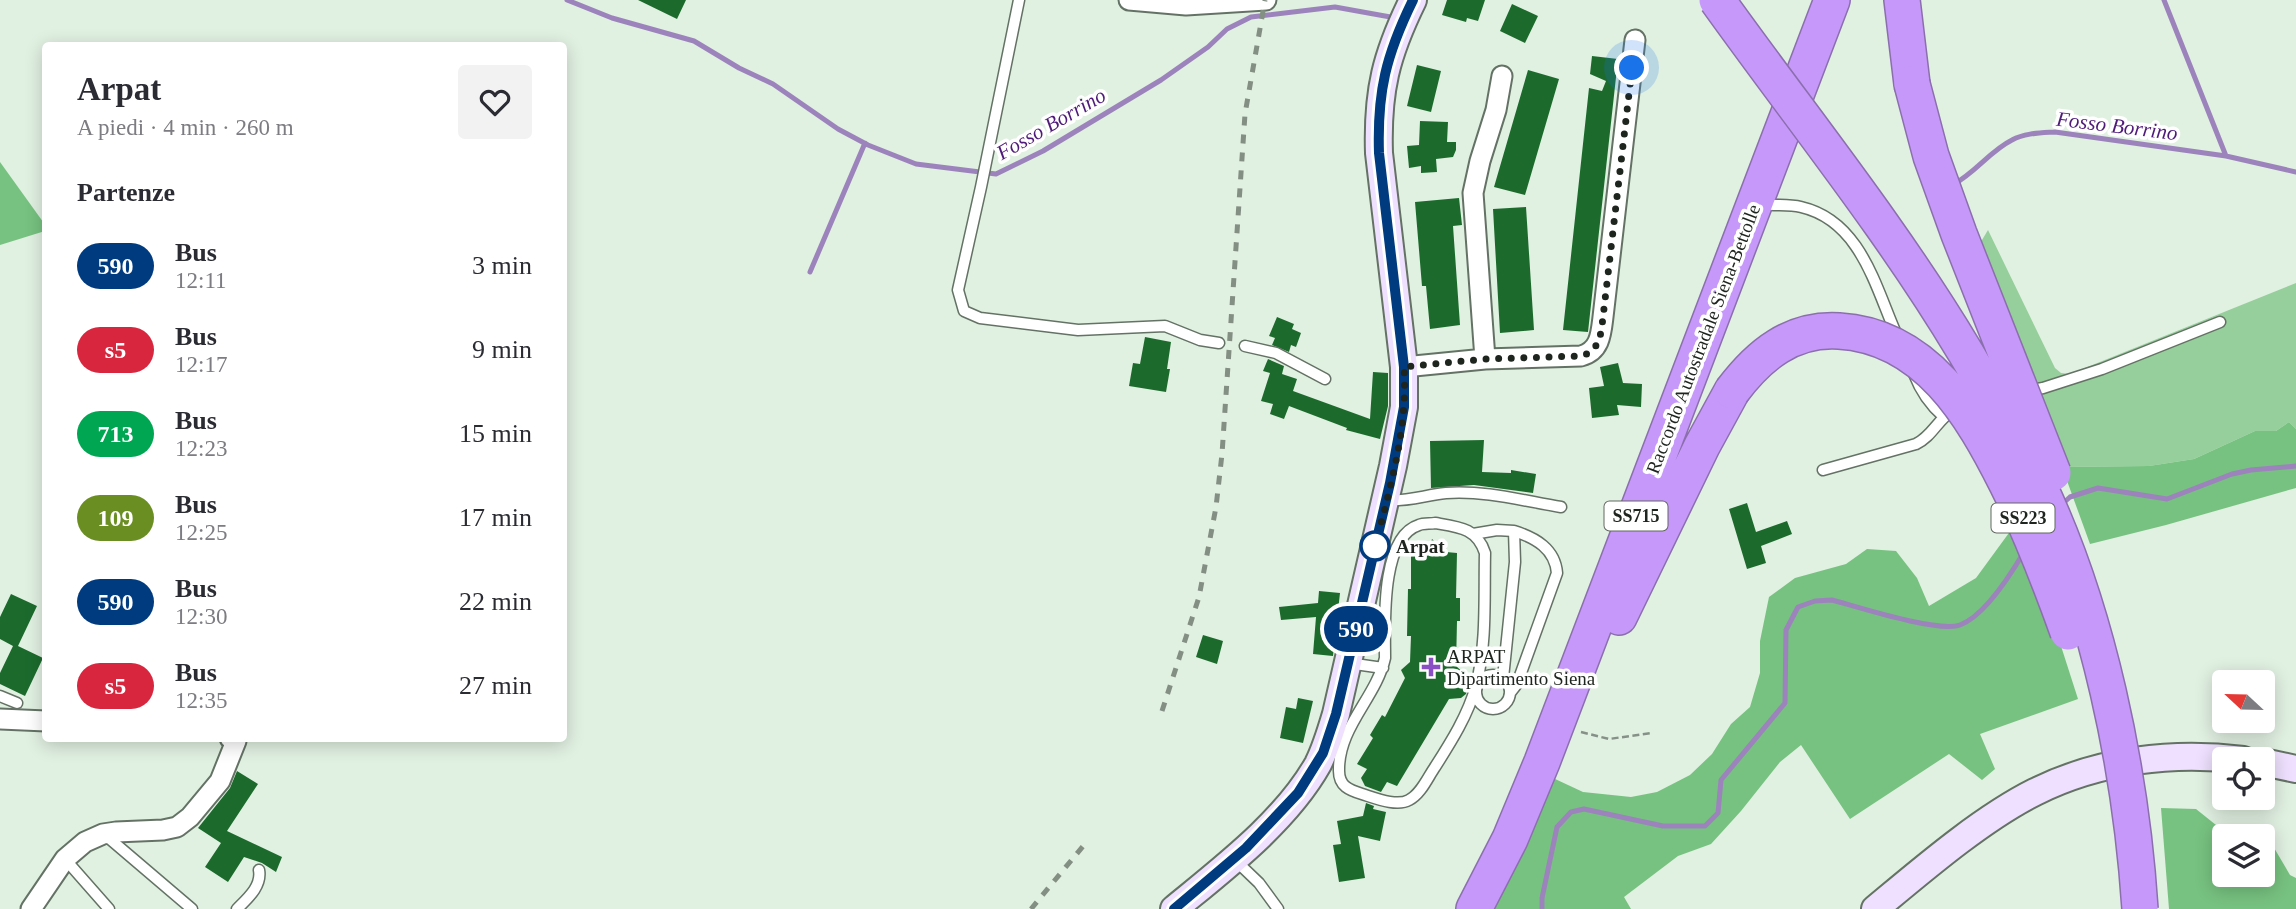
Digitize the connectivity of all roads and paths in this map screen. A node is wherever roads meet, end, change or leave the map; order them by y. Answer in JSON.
{"nodes":[{"id":1,"x":1019,"y":0,"type":"edge"},
{"id":2,"x":1129,"y":0,"type":"edge"},
{"id":3,"x":1266,"y":0,"type":"edge"},
{"id":4,"x":1412,"y":0,"type":"edge"},
{"id":5,"x":1717,"y":0,"type":"edge"},
{"id":6,"x":1818,"y":0,"type":"edge"},
{"id":7,"x":1832,"y":0,"type":"edge"},
{"id":8,"x":1902,"y":0,"type":"edge"},
{"id":9,"x":1635,"y":40,"type":"dead end"},
{"id":10,"x":1502,"y":76,"type":"dead end"},
{"id":11,"x":1755,"y":202,"type":"junction"},
{"id":12,"x":1730,"y":269,"type":"junction"},
{"id":13,"x":2220,"y":322,"type":"dead end"},
{"id":14,"x":1219,"y":343,"type":"dead end"},
{"id":15,"x":1245,"y":346,"type":"dead end"},
{"id":16,"x":1485,"y":359,"type":"junction"},
{"id":17,"x":1404,"y":367,"type":"junction"},
{"id":18,"x":1325,"y":379,"type":"dead end"},
{"id":19,"x":1991,"y":398,"type":"junction"},
{"id":20,"x":1943,"y":416,"type":"junction"},
{"id":21,"x":1823,"y":470,"type":"dead end"},
{"id":22,"x":1386,"y":500,"type":"junction"},
{"id":23,"x":1561,"y":508,"type":"dead end"},
{"id":24,"x":1514,"y":531,"type":"junction"},
{"id":25,"x":1474,"y":534,"type":"junction"},
{"id":26,"x":1348,"y":663,"type":"junction"},
{"id":27,"x":1383,"y":668,"type":"junction"},
{"id":28,"x":1503,"y":678,"type":"junction"},
{"id":29,"x":1476,"y":688,"type":"junction"},
{"id":30,"x":1510,"y":693,"type":"junction"},
{"id":31,"x":0,"y":696,"type":"edge"},
{"id":32,"x":17,"y":703,"type":"dead end"},
{"id":33,"x":0,"y":719,"type":"edge"},
{"id":34,"x":42,"y":720,"type":"edge"},
{"id":35,"x":1566,"y":724,"type":"junction"},
{"id":36,"x":1651,"y":733,"type":"dead end"},
{"id":37,"x":233,"y":742,"type":"edge"},
{"id":38,"x":2212,"y":757,"type":"edge"},
{"id":39,"x":1542,"y":762,"type":"junction"},
{"id":40,"x":2275,"y":765,"type":"edge"},
{"id":41,"x":2296,"y":769,"type":"edge"},
{"id":42,"x":103,"y":834,"type":"junction"},
{"id":43,"x":65,"y":859,"type":"junction"},
{"id":44,"x":1234,"y":859,"type":"junction"},
{"id":45,"x":259,"y":870,"type":"dead end"},
{"id":46,"x":31,"y":909,"type":"edge"},
{"id":47,"x":110,"y":909,"type":"edge"},
{"id":48,"x":192,"y":909,"type":"edge"},
{"id":49,"x":237,"y":909,"type":"edge"},
{"id":50,"x":1174,"y":909,"type":"edge"},
{"id":51,"x":1278,"y":909,"type":"edge"},
{"id":52,"x":1474,"y":909,"type":"edge"},
{"id":53,"x":1875,"y":909,"type":"edge"},
{"id":54,"x":2121,"y":909,"type":"edge"},
{"id":55,"x":2130,"y":909,"type":"edge"},
{"id":56,"x":2140,"y":909,"type":"edge"},
{"id":57,"x":2148,"y":909,"type":"edge"}],
"edges":[{"from":1,"to":14,"type":"lane"},
{"from":2,"to":3,"type":"street"},
{"from":4,"to":17,"type":"street"},
{"from":5,"to":19,"type":"highway","number":"SS223","bridge":true},
{"from":6,"to":12,"type":"highway"},
{"from":7,"to":11,"type":"highway","name":"Raccordo Autostradale Siena-Bettolle","number":"SS715"},
{"from":8,"to":57,"type":"highway","number":"SS223","bridge":true},
{"from":9,"to":16,"type":"street"},
{"from":10,"to":16,"type":"street"},
{"from":11,"to":12,"type":"highway","name":"Raccordo Autostradale Siena-Bettolle","number":"SS715"},
{"from":11,"to":20,"type":"lane"},
{"from":12,"to":39,"type":"highway","name":"Raccordo Autostradale Siena-Bettolle","number":"SS715"},
{"from":13,"to":19,"type":"lane"},
{"from":15,"to":18,"type":"lane"},
{"from":16,"to":17,"type":"street"},
{"from":17,"to":22,"type":"street"},
{"from":19,"to":20,"type":"lane"},
{"from":19,"to":55,"type":"highway","number":"SS223","bridge":true},
{"from":19,"to":56,"type":"highway","number":"SS223","bridge":true},
{"from":20,"to":21,"type":"lane"},
{"from":22,"to":23,"type":"lane"},
{"from":22,"to":26,"type":"street"},
{"from":24,"to":25,"type":"lane"},
{"from":24,"to":28,"type":"lane"},
{"from":24,"to":30,"type":"lane"},
{"from":25,"to":27,"type":"lane"},
{"from":25,"to":29,"type":"lane"},
{"from":26,"to":27,"type":"lane"},
{"from":26,"to":44,"type":"street"},
{"from":27,"to":29,"type":"lane"},
{"from":28,"to":29,"type":"lane"},
{"from":28,"to":30,"type":"lane"},
{"from":29,"to":30,"type":"lane"},
{"from":31,"to":32,"type":"lane"},
{"from":33,"to":34,"type":"street"},
{"from":35,"to":36,"type":"path"},
{"from":35,"to":39,"type":"highway","number":"SS223"},
{"from":35,"to":54,"type":"highway","number":"SS223","bridge":true},
{"from":37,"to":42,"type":"street"},
{"from":38,"to":53,"type":"street"},
{"from":39,"to":52,"type":"highway","name":"Raccordo Autostradale Siena-Bettolle","number":"SS715"},
{"from":40,"to":41,"type":"street"},
{"from":42,"to":43,"type":"street"},
{"from":42,"to":48,"type":"lane"},
{"from":43,"to":46,"type":"street"},
{"from":43,"to":47,"type":"lane"},
{"from":44,"to":50,"type":"street"},
{"from":44,"to":51,"type":"lane"},
{"from":45,"to":49,"type":"lane"}]}
